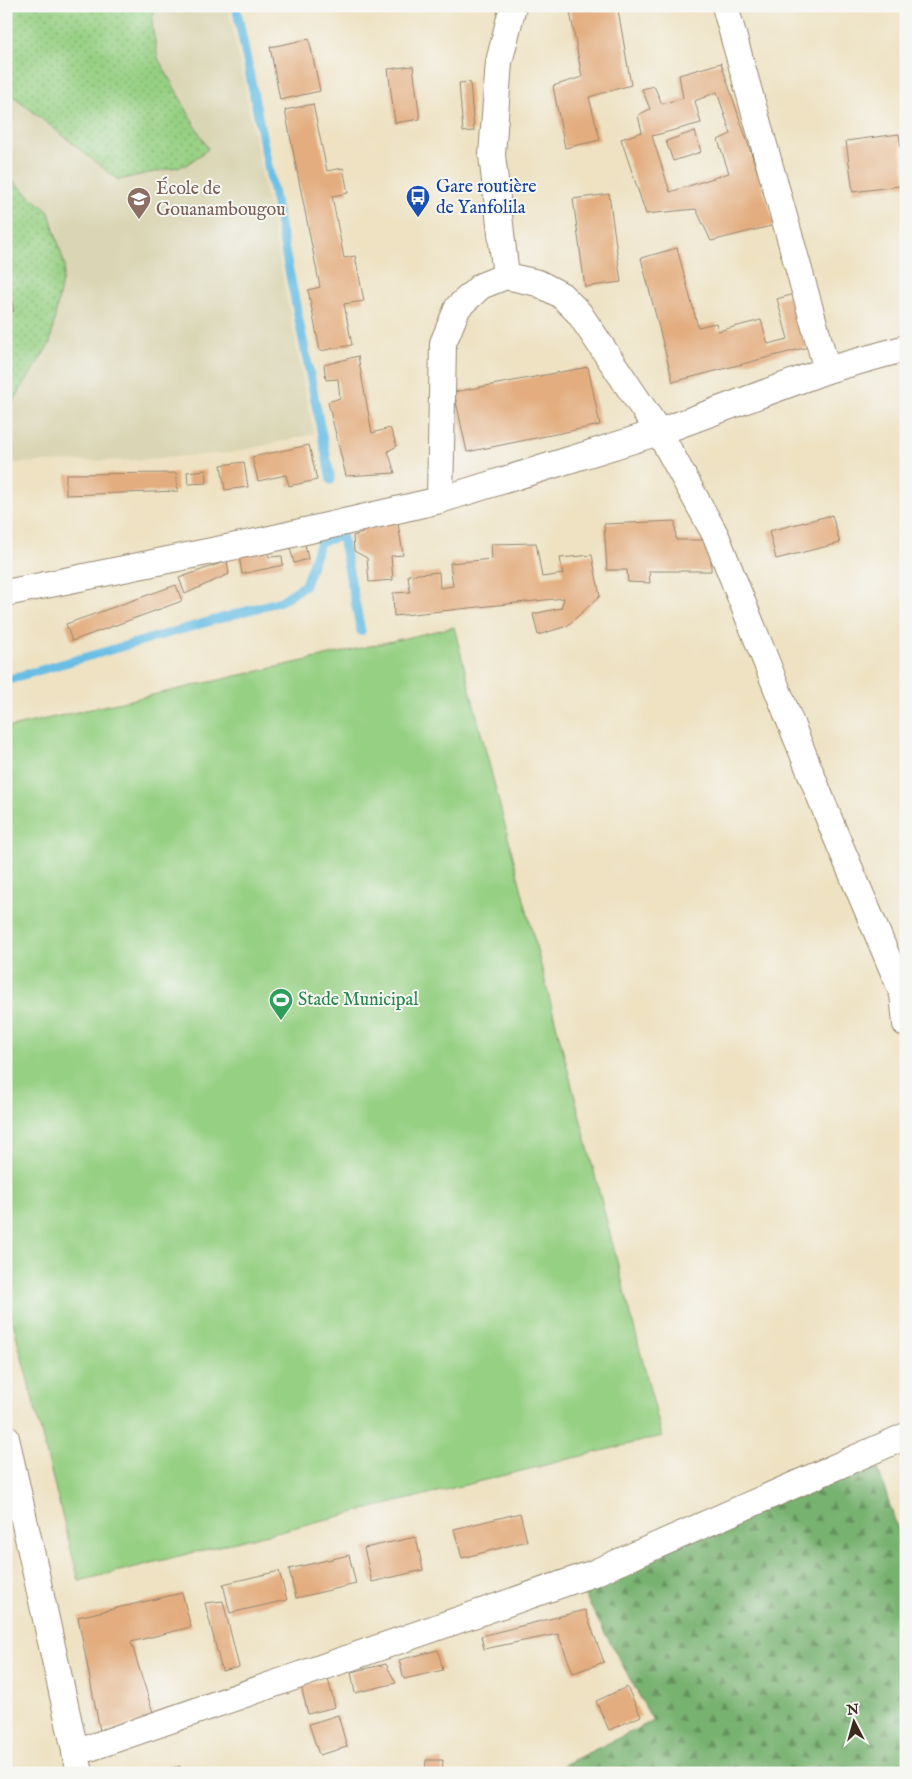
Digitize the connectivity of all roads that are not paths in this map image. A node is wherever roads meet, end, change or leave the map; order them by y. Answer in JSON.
{"nodes":[{"id":1,"x":513,"y":6,"type":"edge"},
{"id":2,"x":725,"y":6,"type":"edge"},
{"id":3,"x":506,"y":276,"type":"junction"},
{"id":4,"x":906,"y":348,"type":"edge"},
{"id":5,"x":827,"y":370,"type":"junction"},
{"id":6,"x":659,"y":432,"type":"junction"},
{"id":7,"x":440,"y":500,"type":"junction"},
{"id":8,"x":6,"y":592,"type":"edge"},
{"id":9,"x":906,"y":1024,"type":"edge"},
{"id":10,"x":906,"y":1436,"type":"edge"},
{"id":11,"x":6,"y":1438,"type":"edge"},
{"id":12,"x":13,"y":1500,"type":"edge"},
{"id":13,"x":78,"y":1763,"type":"edge"}],
"edges":[{"from":1,"to":3,"type":"street"},
{"from":2,"to":5,"type":"street"},
{"from":3,"to":6,"type":"street"},
{"from":3,"to":7,"type":"street"},
{"from":4,"to":5,"type":"street"},
{"from":5,"to":6,"type":"street"},
{"from":6,"to":7,"type":"street"},
{"from":6,"to":9,"type":"street"},
{"from":7,"to":8,"type":"street"},
{"from":10,"to":13,"type":"street"},
{"from":11,"to":12,"type":"street"},
{"from":12,"to":13,"type":"street"}]}
